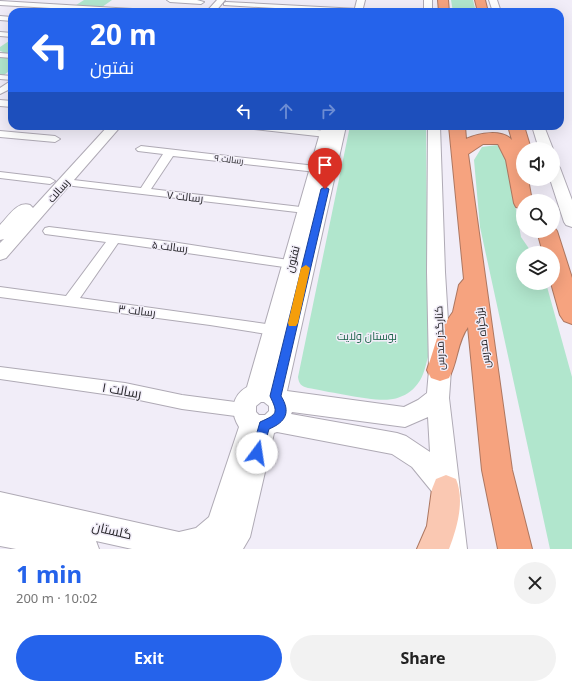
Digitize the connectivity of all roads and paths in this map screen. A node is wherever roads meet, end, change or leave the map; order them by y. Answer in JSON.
{"nodes":[{"id":1,"x":170,"y":0,"type":"edge"},
{"id":2,"x":286,"y":0,"type":"edge"},
{"id":3,"x":225,"y":1,"type":"edge"},
{"id":4,"x":201,"y":2,"type":"dead end"},
{"id":5,"x":0,"y":3,"type":"edge"},
{"id":6,"x":280,"y":6,"type":"junction"},
{"id":7,"x":58,"y":7,"type":"joint"},
{"id":8,"x":80,"y":8,"type":"edge"},
{"id":9,"x":215,"y":8,"type":"edge"},
{"id":10,"x":289,"y":8,"type":"edge"},
{"id":11,"x":99,"y":130,"type":"edge"},
{"id":12,"x":111,"y":130,"type":"edge"},
{"id":13,"x":331,"y":130,"type":"edge"},
{"id":14,"x":331,"y":130,"type":"edge"},
{"id":15,"x":434,"y":130,"type":"edge"},
{"id":16,"x":457,"y":130,"type":"edge"},
{"id":17,"x":517,"y":130,"type":"edge"},
{"id":18,"x":539,"y":130,"type":"edge"},
{"id":19,"x":0,"y":134,"type":"edge"},
{"id":20,"x":55,"y":139,"type":"dead end"},
{"id":21,"x":521,"y":142,"type":"edge"},
{"id":22,"x":544,"y":142,"type":"edge"},
{"id":23,"x":141,"y":149,"type":"dead end"},
{"id":24,"x":170,"y":152,"type":"junction"},
{"id":25,"x":460,"y":153,"type":"junction"},
{"id":26,"x":316,"y":169,"type":"junction"},
{"id":27,"x":0,"y":175,"type":"edge"},
{"id":28,"x":57,"y":181,"type":"junction"},
{"id":29,"x":559,"y":186,"type":"edge"},
{"id":30,"x":318,"y":188,"type":"junction"},
{"id":31,"x":144,"y":192,"type":"junction"},
{"id":32,"x":521,"y":194,"type":"edge"},
{"id":33,"x":305,"y":210,"type":"junction"},
{"id":34,"x":572,"y":222,"type":"edge"},
{"id":35,"x":49,"y":231,"type":"dead end"},
{"id":36,"x":0,"y":235,"type":"edge"},
{"id":37,"x":114,"y":240,"type":"junction"},
{"id":38,"x":0,"y":254,"type":"edge"},
{"id":39,"x":291,"y":264,"type":"junction"},
{"id":40,"x":474,"y":269,"type":"junction"},
{"id":41,"x":560,"y":279,"type":"edge"},
{"id":42,"x":0,"y":292,"type":"edge"},
{"id":43,"x":70,"y":301,"type":"junction"},
{"id":44,"x":572,"y":315,"type":"edge"},
{"id":45,"x":274,"y":330,"type":"junction"},
{"id":46,"x":440,"y":370,"type":"junction"},
{"id":47,"x":0,"y":373,"type":"edge"},
{"id":48,"x":438,"y":398,"type":"junction"},
{"id":49,"x":264,"y":410,"type":"junction"},
{"id":50,"x":446,"y":489,"type":"junction"},
{"id":51,"x":0,"y":504,"type":"edge"},
{"id":52,"x":0,"y":532,"type":"edge"},
{"id":53,"x":221,"y":538,"type":"edge"},
{"id":54,"x":85,"y":549,"type":"edge"},
{"id":55,"x":433,"y":549,"type":"edge"},
{"id":56,"x":453,"y":549,"type":"edge"},
{"id":57,"x":515,"y":549,"type":"edge"}],
"edges":[{"from":1,"to":4,"type":"street"},
{"from":2,"to":6,"type":"street"},
{"from":3,"to":6,"type":"street"},
{"from":3,"to":9,"type":"street"},
{"from":5,"to":7,"type":"street"},
{"from":6,"to":10,"type":"street"},
{"from":7,"to":8,"type":"street"},
{"from":11,"to":28,"type":"street","name":"رسالت"},
{"from":12,"to":28,"type":"street","name":"رسالت"},
{"from":13,"to":26,"type":"street","name":"نفتون"},
{"from":14,"to":30,"type":"street","name":"نفتون"},
{"from":15,"to":46,"type":"street","name":"کنارگذر مدرس"},
{"from":16,"to":25,"type":"highway","name":"بزرگراه مدرس"},
{"from":17,"to":21,"type":"highway"},
{"from":18,"to":22,"type":"street"},
{"from":19,"to":20,"type":"street"},
{"from":23,"to":24,"type":"street","name":"رسالت ۹"},
{"from":24,"to":26,"type":"street","name":"رسالت ۹"},
{"from":24,"to":31,"type":"street"},
{"from":25,"to":32,"type":"highway"},
{"from":25,"to":40,"type":"highway","name":"بزرگراه مدرس"},
{"from":26,"to":30,"type":"street","name":"نفتون"},
{"from":27,"to":28,"type":"street","name":"رسالت ۷"},
{"from":28,"to":31,"type":"street","name":"رسالت ۷"},
{"from":28,"to":36,"type":"street","name":"رسالت"},
{"from":28,"to":38,"type":"street","name":"رسالت"},
{"from":29,"to":34,"type":"street"},
{"from":30,"to":33,"type":"street","name":"نفتون"},
{"from":30,"to":49,"type":"street","name":"نفتون"},
{"from":31,"to":33,"type":"street","name":"رسالت ۷"},
{"from":33,"to":39,"type":"street","name":"نفتون"},
{"from":35,"to":37,"type":"street","name":"رسالت ۵"},
{"from":37,"to":39,"type":"street","name":"رسالت ۵"},
{"from":37,"to":43,"type":"street"},
{"from":39,"to":45,"type":"street","name":"نفتون"},
{"from":40,"to":46,"type":"highway"},
{"from":40,"to":57,"type":"highway","name":"بزرگراه مدرس"},
{"from":41,"to":44,"type":"highway"},
{"from":42,"to":43,"type":"street","name":"رسالت ۳"},
{"from":43,"to":45,"type":"street","name":"رسالت ۳"},
{"from":45,"to":49,"type":"street","name":"نفتون"},
{"from":46,"to":48,"type":"street","name":"کنارگذر مدرس"},
{"from":47,"to":49,"type":"street","name":"رسالت ۱"},
{"from":48,"to":49,"type":"street"},
{"from":48,"to":50,"type":"street","name":"کنارگذر مدرس"},
{"from":49,"to":50,"type":"street"},
{"from":49,"to":53,"type":"street","name":"گلستان"},
{"from":50,"to":55,"type":"main road"},
{"from":50,"to":56,"type":"street","name":"کنارگذر مدرس"},
{"from":51,"to":53,"type":"street","name":"گلستان"},
{"from":52,"to":54,"type":"street"}]}
